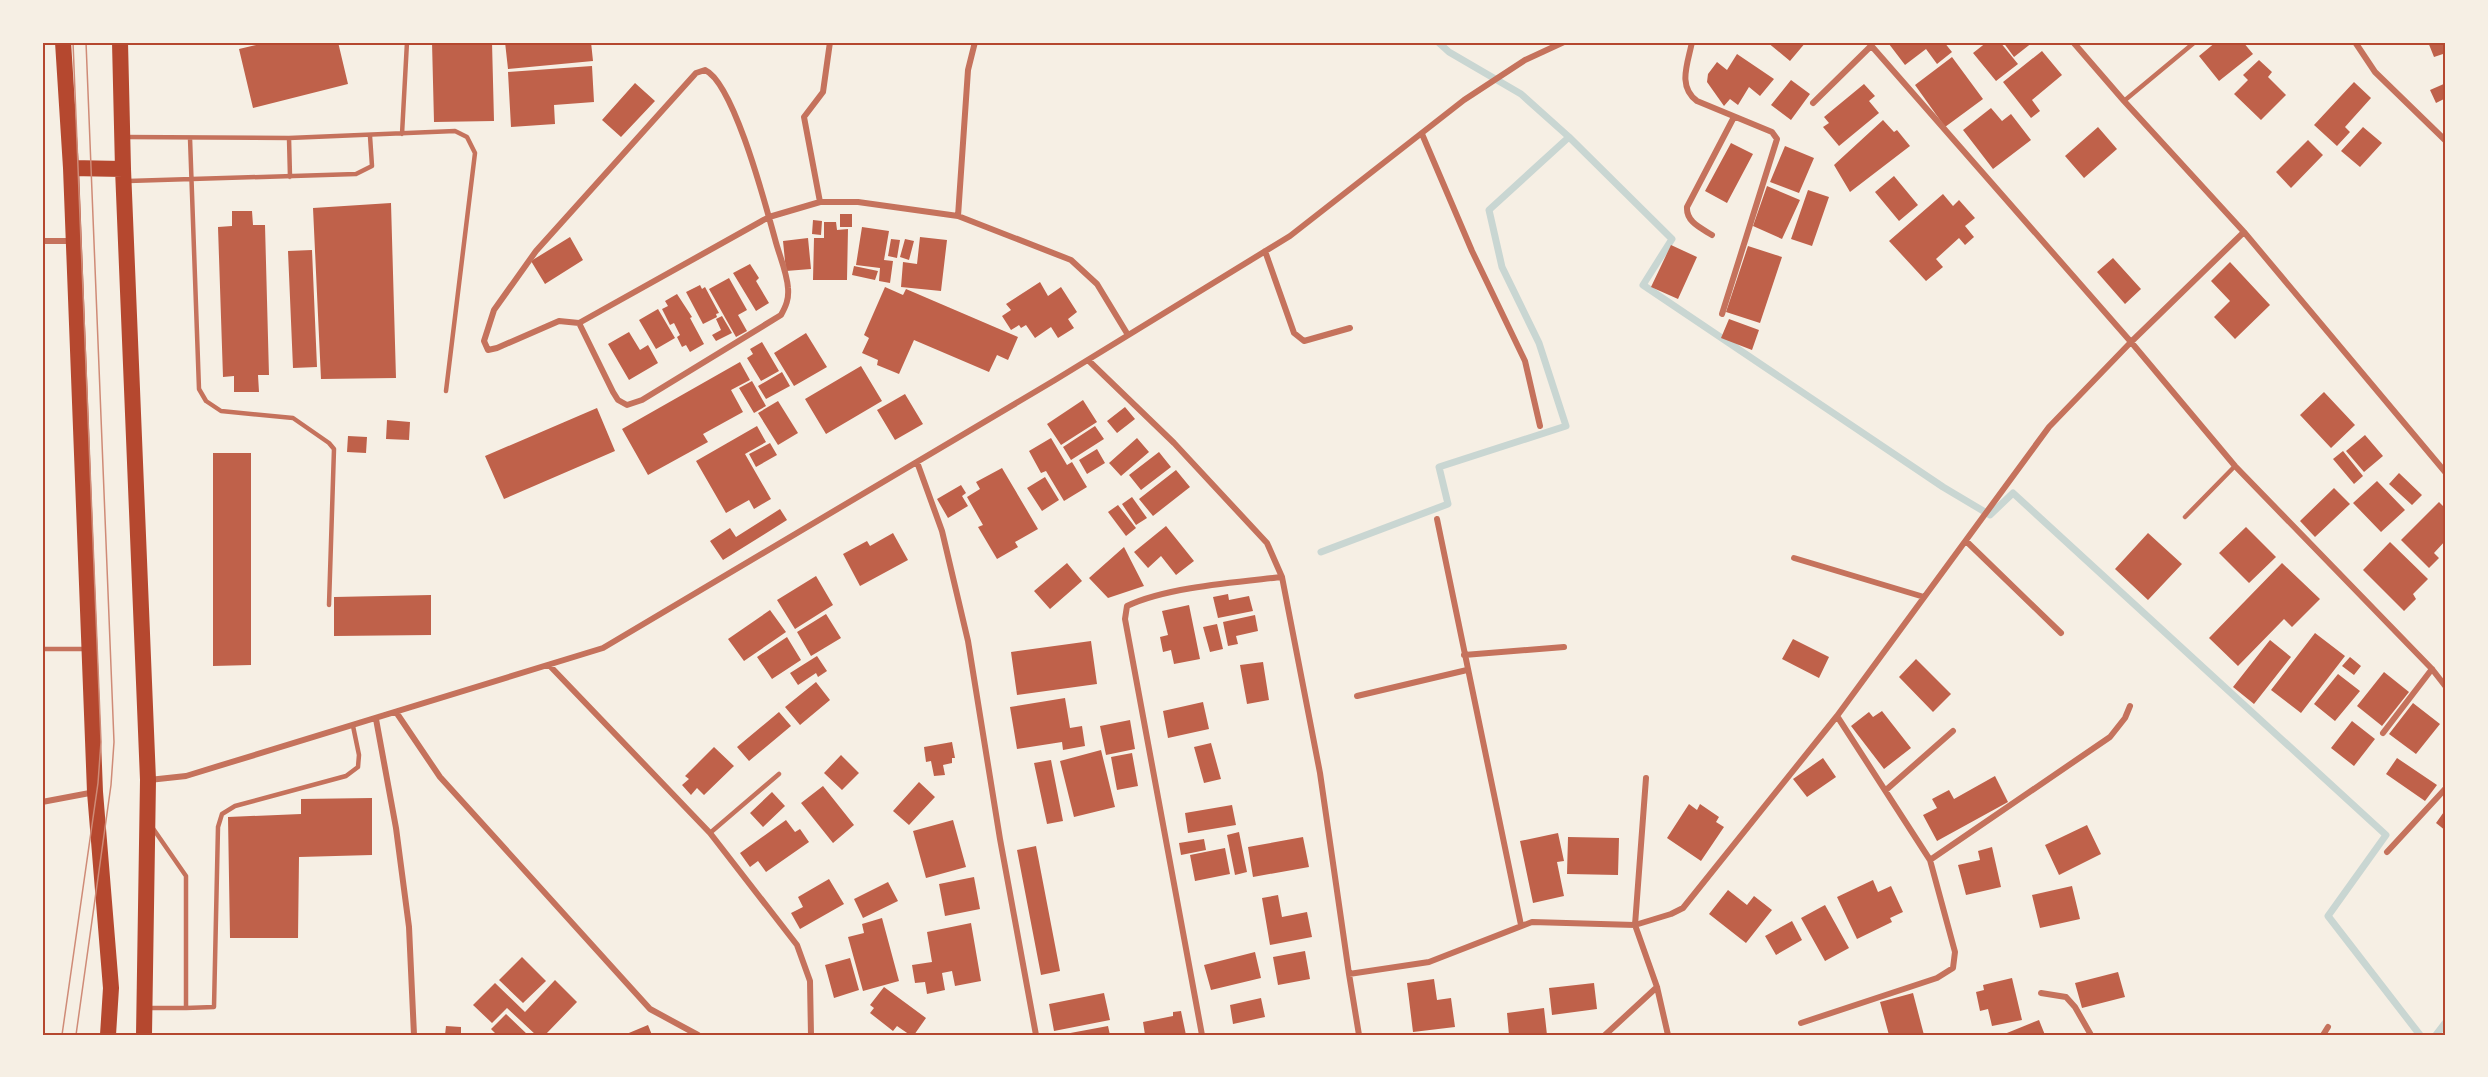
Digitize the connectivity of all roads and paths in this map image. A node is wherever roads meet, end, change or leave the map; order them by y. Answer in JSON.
{"nodes":[{"id":1,"x":63,"y":42,"type":"edge"},
{"id":2,"x":120,"y":42,"type":"edge"},
{"id":3,"x":407,"y":42,"type":"edge"},
{"id":4,"x":830,"y":42,"type":"edge"},
{"id":5,"x":975,"y":42,"type":"edge"},
{"id":6,"x":1564,"y":42,"type":"edge"},
{"id":7,"x":1692,"y":42,"type":"edge"},
{"id":8,"x":2073,"y":42,"type":"edge"},
{"id":9,"x":2195,"y":42,"type":"edge"},
{"id":10,"x":2355,"y":42,"type":"edge"},
{"id":11,"x":1869,"y":44,"type":"edge"},
{"id":12,"x":2124,"y":102,"type":"junction"},
{"id":13,"x":1813,"y":103,"type":"dead end"},
{"id":14,"x":1734,"y":117,"type":"junction"},
{"id":15,"x":402,"y":134,"type":"junction"},
{"id":16,"x":1422,"y":134,"type":"junction"},
{"id":17,"x":370,"y":136,"type":"junction"},
{"id":18,"x":122,"y":137,"type":"junction"},
{"id":19,"x":190,"y":138,"type":"junction"},
{"id":20,"x":289,"y":138,"type":"junction"},
{"id":21,"x":2446,"y":141,"type":"edge"},
{"id":22,"x":71,"y":168,"type":"junction"},
{"id":23,"x":123,"y":175,"type":"junction"},
{"id":24,"x":290,"y":177,"type":"junction"},
{"id":25,"x":192,"y":179,"type":"junction"},
{"id":26,"x":820,"y":202,"type":"junction"},
{"id":27,"x":958,"y":216,"type":"junction"},
{"id":28,"x":769,"y":217,"type":"junction"},
{"id":29,"x":2244,"y":232,"type":"junction"},
{"id":30,"x":1712,"y":235,"type":"dead end"},
{"id":31,"x":42,"y":241,"type":"edge"},
{"id":32,"x":72,"y":241,"type":"junction"},
{"id":33,"x":1265,"y":251,"type":"junction"},
{"id":34,"x":1722,"y":314,"type":"dead end"},
{"id":35,"x":579,"y":323,"type":"junction"},
{"id":36,"x":1350,"y":328,"type":"dead end"},
{"id":37,"x":1128,"y":335,"type":"junction"},
{"id":38,"x":2131,"y":342,"type":"junction"},
{"id":39,"x":1088,"y":360,"type":"junction"},
{"id":40,"x":446,"y":391,"type":"dead end"},
{"id":41,"x":1540,"y":426,"type":"dead end"},
{"id":42,"x":917,"y":462,"type":"junction"},
{"id":43,"x":2235,"y":466,"type":"junction"},
{"id":44,"x":2446,"y":473,"type":"edge"},
{"id":45,"x":2185,"y":517,"type":"dead end"},
{"id":46,"x":1437,"y":519,"type":"dead end"},
{"id":47,"x":1966,"y":541,"type":"junction"},
{"id":48,"x":1794,"y":558,"type":"dead end"},
{"id":49,"x":1282,"y":577,"type":"junction"},
{"id":50,"x":1924,"y":597,"type":"junction"},
{"id":51,"x":329,"y":605,"type":"dead end"},
{"id":52,"x":2061,"y":633,"type":"dead end"},
{"id":53,"x":1564,"y":647,"type":"dead end"},
{"id":54,"x":91,"y":648,"type":"junction"},
{"id":55,"x":42,"y":649,"type":"edge"},
{"id":56,"x":1464,"y":655,"type":"junction"},
{"id":57,"x":549,"y":664,"type":"junction"},
{"id":58,"x":2432,"y":669,"type":"junction"},
{"id":59,"x":1467,"y":670,"type":"junction"},
{"id":60,"x":2446,"y":687,"type":"edge"},
{"id":61,"x":1357,"y":696,"type":"dead end"},
{"id":62,"x":2130,"y":705,"type":"dead end"},
{"id":63,"x":396,"y":712,"type":"junction"},
{"id":64,"x":1837,"y":716,"type":"junction"},
{"id":65,"x":376,"y":719,"type":"junction"},
{"id":66,"x":353,"y":726,"type":"junction"},
{"id":67,"x":1953,"y":731,"type":"dead end"},
{"id":68,"x":2383,"y":734,"type":"dead end"},
{"id":69,"x":779,"y":774,"type":"dead end"},
{"id":70,"x":1647,"y":778,"type":"dead end"},
{"id":71,"x":148,"y":780,"type":"junction"},
{"id":72,"x":2446,"y":788,"type":"edge"},
{"id":73,"x":1886,"y":790,"type":"junction"},
{"id":74,"x":95,"y":792,"type":"junction"},
{"id":75,"x":42,"y":802,"type":"edge"},
{"id":76,"x":147,"y":820,"type":"junction"},
{"id":77,"x":710,"y":833,"type":"junction"},
{"id":78,"x":2387,"y":852,"type":"dead end"},
{"id":79,"x":1930,"y":860,"type":"junction"},
{"id":80,"x":1521,"y":925,"type":"junction"},
{"id":81,"x":1635,"y":925,"type":"junction"},
{"id":82,"x":1349,"y":974,"type":"junction"},
{"id":83,"x":1657,"y":987,"type":"junction"},
{"id":84,"x":2041,"y":993,"type":"dead end"},
{"id":85,"x":146,"y":1008,"type":"junction"},
{"id":86,"x":186,"y":1008,"type":"junction"},
{"id":87,"x":1800,"y":1023,"type":"dead end"},
{"id":88,"x":2328,"y":1027,"type":"dead end"},
{"id":89,"x":108,"y":1035,"type":"edge"},
{"id":90,"x":144,"y":1035,"type":"edge"},
{"id":91,"x":414,"y":1035,"type":"edge"},
{"id":92,"x":698,"y":1035,"type":"edge"},
{"id":93,"x":811,"y":1035,"type":"edge"},
{"id":94,"x":1036,"y":1035,"type":"edge"},
{"id":95,"x":1202,"y":1035,"type":"edge"},
{"id":96,"x":1359,"y":1035,"type":"edge"},
{"id":97,"x":1605,"y":1035,"type":"edge"},
{"id":98,"x":1668,"y":1035,"type":"edge"},
{"id":99,"x":2091,"y":1035,"type":"edge"},
{"id":100,"x":2324,"y":1035,"type":"edge"}],
"edges":[{"from":1,"to":22,"type":"highway"},
{"from":2,"to":18,"type":"highway"},
{"from":3,"to":15,"type":"lane"},
{"from":4,"to":26,"type":"street"},
{"from":5,"to":27,"type":"street"},
{"from":6,"to":16,"type":"street"},
{"from":7,"to":14,"type":"street"},
{"from":8,"to":12,"type":"street"},
{"from":9,"to":12,"type":"lane"},
{"from":10,"to":21,"type":"street"},
{"from":11,"to":13,"type":"street"},
{"from":11,"to":38,"type":"street"},
{"from":12,"to":29,"type":"street"},
{"from":14,"to":30,"type":"street"},
{"from":14,"to":34,"type":"street"},
{"from":15,"to":17,"type":"lane"},
{"from":15,"to":40,"type":"lane"},
{"from":16,"to":33,"type":"street"},
{"from":16,"to":41,"type":"street"},
{"from":17,"to":20,"type":"lane"},
{"from":17,"to":24,"type":"lane"},
{"from":18,"to":19,"type":"lane"},
{"from":18,"to":23,"type":"highway"},
{"from":19,"to":20,"type":"lane"},
{"from":19,"to":25,"type":"lane"},
{"from":20,"to":24,"type":"lane"},
{"from":22,"to":23,"type":"highway"},
{"from":22,"to":32,"type":"highway"},
{"from":23,"to":25,"type":"lane"},
{"from":23,"to":71,"type":"highway"},
{"from":24,"to":25,"type":"lane"},
{"from":25,"to":51,"type":"lane"},
{"from":26,"to":27,"type":"street"},
{"from":26,"to":28,"type":"street"},
{"from":27,"to":37,"type":"street"},
{"from":28,"to":35,"type":"street"},
{"from":28,"to":35,"type":"street"},
{"from":28,"to":35,"type":"street"},
{"from":29,"to":38,"type":"street"},
{"from":29,"to":44,"type":"street"},
{"from":31,"to":32,"type":"street"},
{"from":32,"to":54,"type":"highway"},
{"from":33,"to":36,"type":"street"},
{"from":33,"to":37,"type":"street"},
{"from":37,"to":39,"type":"street"},
{"from":38,"to":43,"type":"street"},
{"from":38,"to":47,"type":"street"},
{"from":39,"to":42,"type":"street"},
{"from":39,"to":49,"type":"street"},
{"from":42,"to":57,"type":"street"},
{"from":42,"to":94,"type":"street"},
{"from":43,"to":45,"type":"lane"},
{"from":43,"to":58,"type":"street"},
{"from":46,"to":56,"type":"street"},
{"from":47,"to":50,"type":"street"},
{"from":47,"to":52,"type":"street"},
{"from":48,"to":50,"type":"street"},
{"from":49,"to":82,"type":"street"},
{"from":49,"to":95,"type":"street"},
{"from":50,"to":64,"type":"street"},
{"from":53,"to":56,"type":"street"},
{"from":54,"to":55,"type":"lane"},
{"from":54,"to":74,"type":"highway"},
{"from":56,"to":59,"type":"street"},
{"from":57,"to":63,"type":"street"},
{"from":57,"to":77,"type":"street"},
{"from":58,"to":60,"type":"street"},
{"from":58,"to":68,"type":"street"},
{"from":59,"to":61,"type":"street"},
{"from":59,"to":80,"type":"street"},
{"from":62,"to":79,"type":"street"},
{"from":63,"to":65,"type":"street"},
{"from":63,"to":92,"type":"street"},
{"from":64,"to":73,"type":"street"},
{"from":64,"to":81,"type":"street"},
{"from":65,"to":66,"type":"street"},
{"from":65,"to":91,"type":"street"},
{"from":66,"to":71,"type":"street"},
{"from":66,"to":86,"type":"lane"},
{"from":67,"to":73,"type":"street"},
{"from":69,"to":77,"type":"lane"},
{"from":70,"to":81,"type":"street"},
{"from":71,"to":76,"type":"highway"},
{"from":72,"to":78,"type":"street"},
{"from":73,"to":79,"type":"street"},
{"from":74,"to":75,"type":"street"},
{"from":74,"to":89,"type":"highway"},
{"from":76,"to":85,"type":"highway"},
{"from":76,"to":86,"type":"lane"},
{"from":77,"to":93,"type":"street"},
{"from":79,"to":87,"type":"street"},
{"from":80,"to":81,"type":"street"},
{"from":80,"to":82,"type":"street"},
{"from":81,"to":83,"type":"street"},
{"from":82,"to":96,"type":"street"},
{"from":83,"to":97,"type":"street"},
{"from":83,"to":98,"type":"street"},
{"from":84,"to":99,"type":"street"},
{"from":85,"to":86,"type":"lane"},
{"from":85,"to":90,"type":"highway"},
{"from":88,"to":100,"type":"street"}]}
